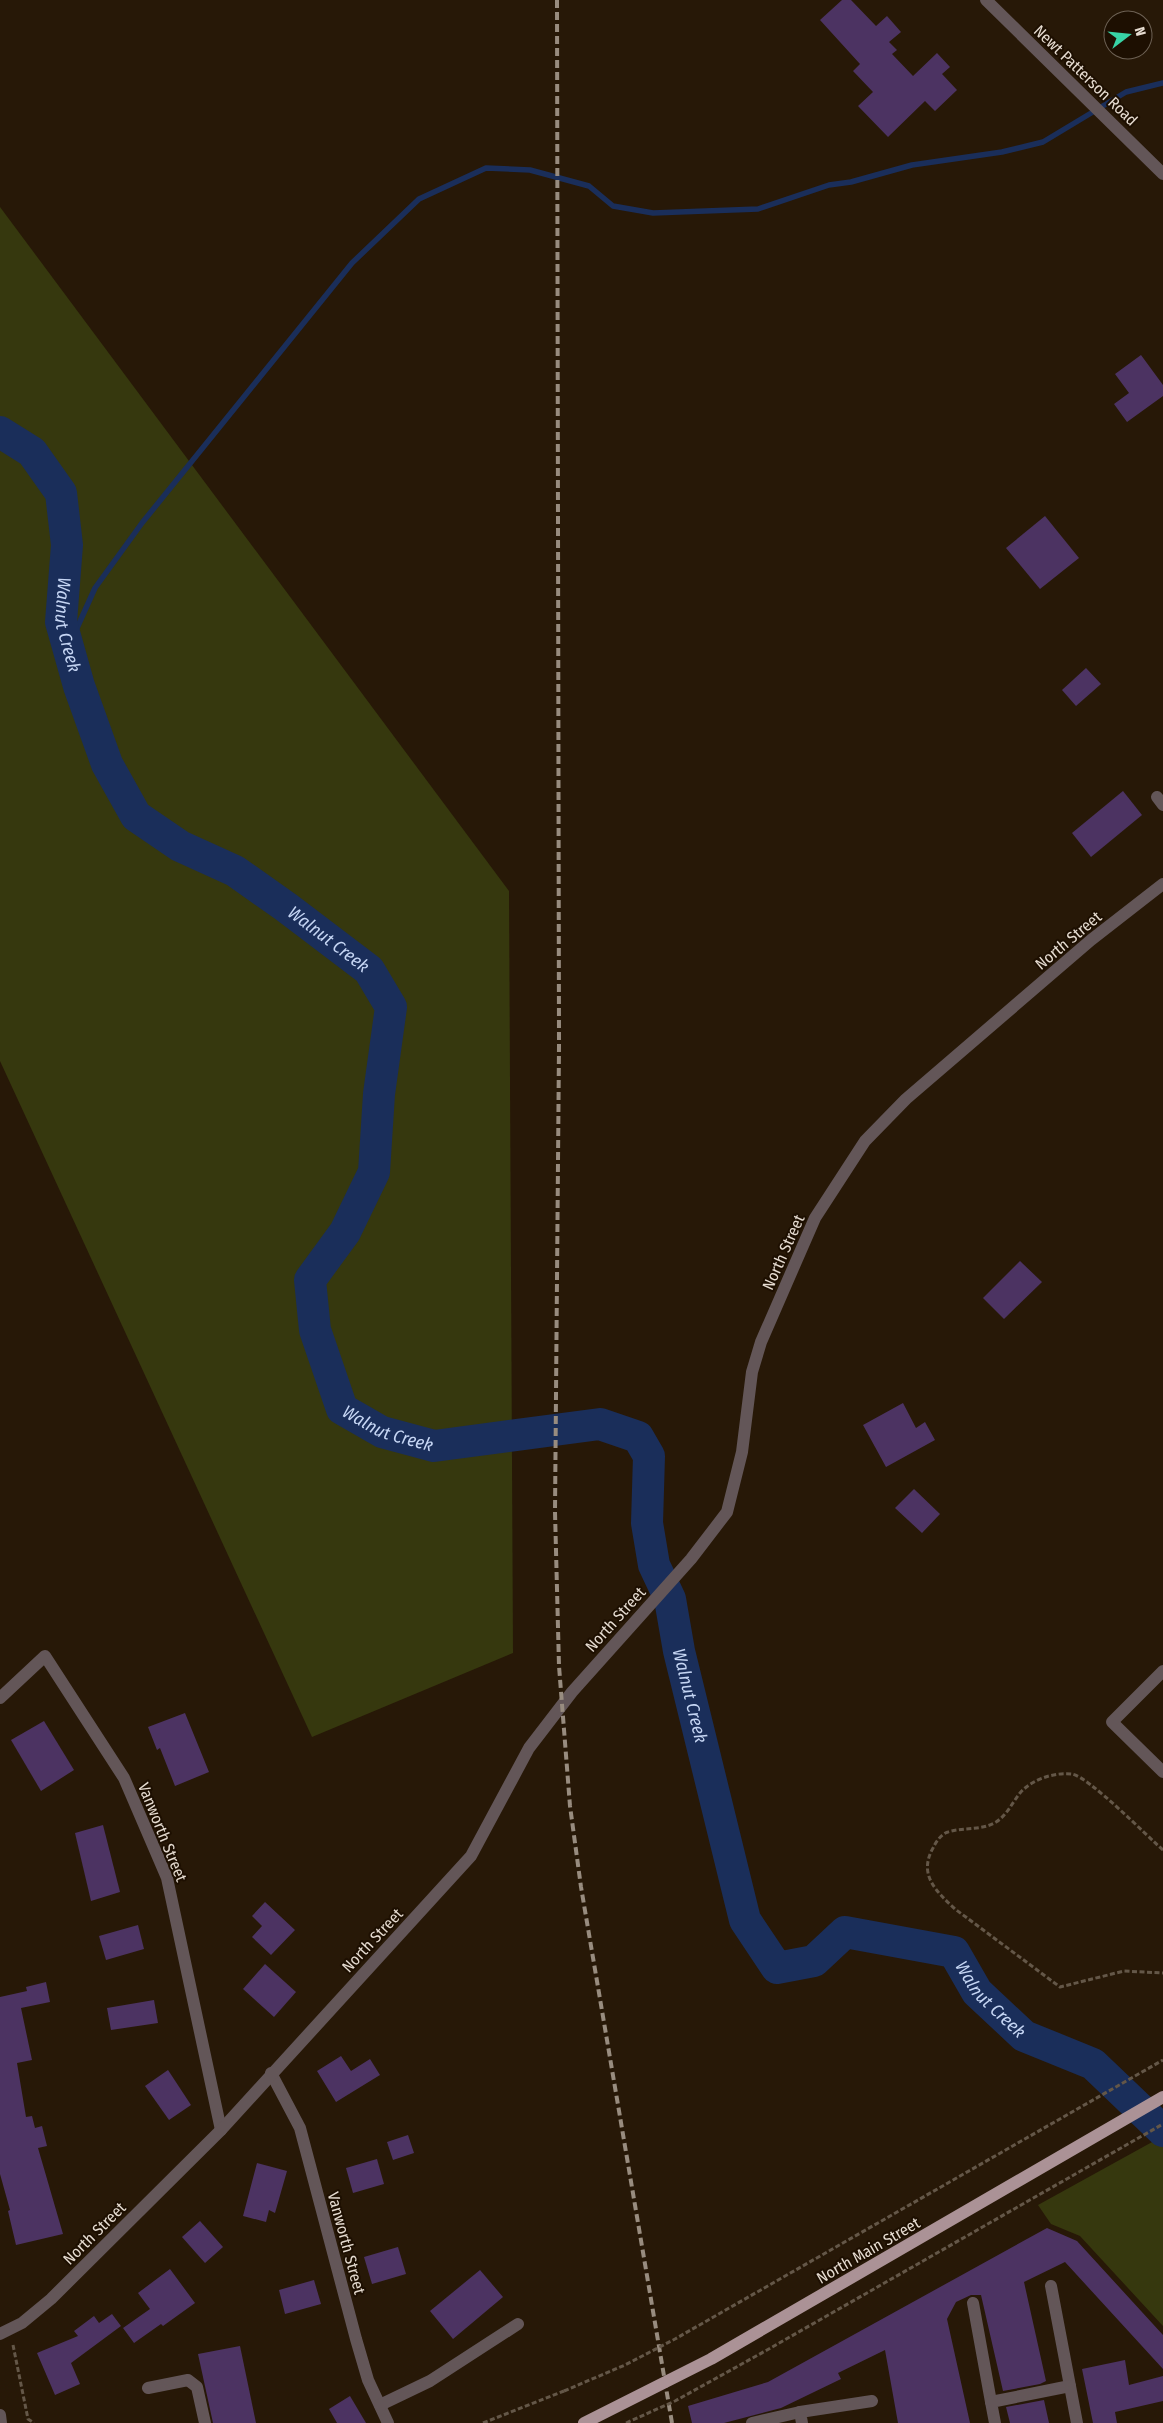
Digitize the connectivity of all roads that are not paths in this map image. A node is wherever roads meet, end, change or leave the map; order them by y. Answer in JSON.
{"nodes":[{"id":1,"x":986,"y":0,"type":"edge"},
{"id":2,"x":1163,"y":174,"type":"edge"},
{"id":3,"x":1163,"y":884,"type":"edge"},
{"id":4,"x":1163,"y":1670,"type":"edge"},
{"id":5,"x":0,"y":1698,"type":"edge"},
{"id":6,"x":1163,"y":1772,"type":"edge"},
{"id":7,"x":271,"y":2073,"type":"junction"},
{"id":8,"x":1163,"y":2097,"type":"edge"},
{"id":9,"x":221,"y":2130,"type":"junction"},
{"id":10,"x":1051,"y":2286,"type":"dead end"},
{"id":11,"x":973,"y":2303,"type":"dead end"},
{"id":12,"x":518,"y":2324,"type":"dead end"},
{"id":13,"x":0,"y":2334,"type":"edge"},
{"id":14,"x":1070,"y":2386,"type":"junction"},
{"id":15,"x":148,"y":2388,"type":"dead end"},
{"id":16,"x":872,"y":2401,"type":"dead end"},
{"id":17,"x":991,"y":2402,"type":"junction"},
{"id":18,"x":380,"y":2406,"type":"junction"},
{"id":19,"x":0,"y":2415,"type":"edge"},
{"id":20,"x":801,"y":2418,"type":"edge"},
{"id":21,"x":2,"y":2423,"type":"edge"},
{"id":22,"x":205,"y":2423,"type":"edge"},
{"id":23,"x":388,"y":2423,"type":"edge"},
{"id":24,"x":584,"y":2423,"type":"edge"},
{"id":25,"x":752,"y":2423,"type":"edge"},
{"id":26,"x":995,"y":2423,"type":"edge"},
{"id":27,"x":1077,"y":2423,"type":"edge"}],
"edges":[{"from":1,"to":2,"type":"street","name":"Newt Patterson Road"},
{"from":3,"to":7,"type":"street","name":"North Street"},
{"from":4,"to":6,"type":"street"},
{"from":5,"to":9,"type":"street","name":"Vanworth Street"},
{"from":7,"to":9,"type":"street","name":"North Street"},
{"from":7,"to":18,"type":"street","name":"Vanworth Street"},
{"from":8,"to":24,"type":"main road","name":"North Main Street","bridge":true},
{"from":9,"to":13,"type":"street","name":"North Street"},
{"from":10,"to":14,"type":"street"},
{"from":11,"to":17,"type":"street"},
{"from":12,"to":18,"type":"street"},
{"from":14,"to":17,"type":"street"},
{"from":14,"to":27,"type":"street"},
{"from":15,"to":22,"type":"street"},
{"from":16,"to":20,"type":"street"},
{"from":17,"to":26,"type":"street"},
{"from":18,"to":23,"type":"street","name":"Vanworth Street"},
{"from":19,"to":21,"type":"street"},
{"from":20,"to":25,"type":"street"}]}
